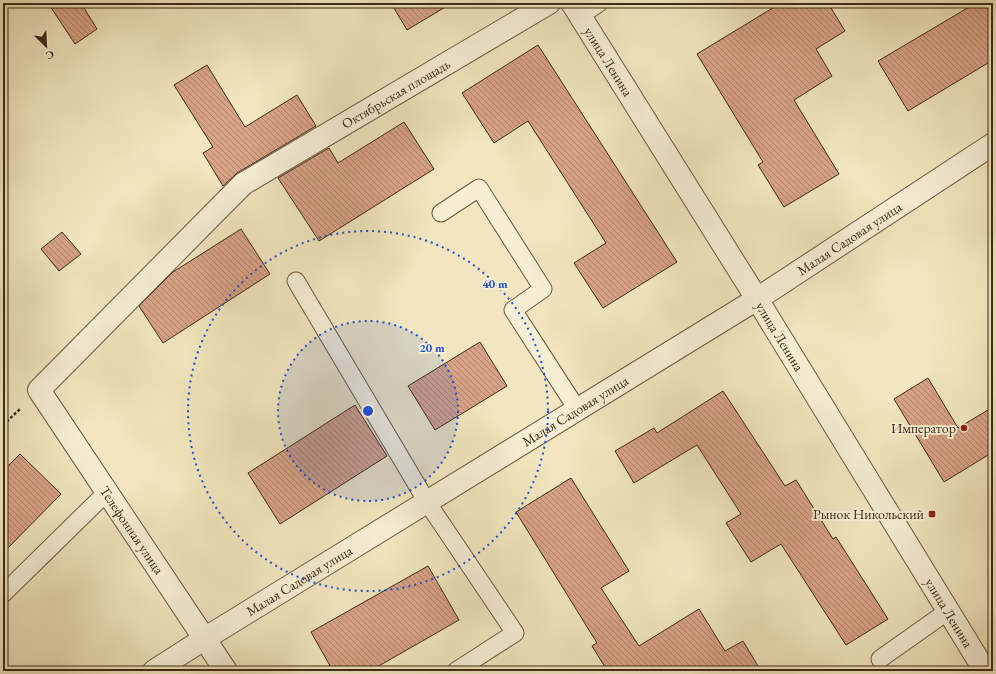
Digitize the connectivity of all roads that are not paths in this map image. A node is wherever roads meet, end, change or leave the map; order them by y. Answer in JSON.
{"nodes":[{"id":1,"x":549,"y":3,"type":"edge"},
{"id":2,"x":599,"y":3,"type":"edge"},
{"id":3,"x":576,"y":9,"type":"edge"},
{"id":4,"x":993,"y":144,"type":"edge"},
{"id":5,"x":441,"y":213,"type":"dead end"},
{"id":6,"x":296,"y":281,"type":"dead end"},
{"id":7,"x":757,"y":299,"type":"junction"},
{"id":8,"x":39,"y":390,"type":"joint"},
{"id":9,"x":577,"y":409,"type":"junction"},
{"id":10,"x":107,"y":492,"type":"junction"},
{"id":11,"x":427,"y":502,"type":"junction"},
{"id":12,"x":3,"y":594,"type":"edge"},
{"id":13,"x":948,"y":611,"type":"junction"},
{"id":14,"x":204,"y":639,"type":"junction"},
{"id":15,"x":880,"y":659,"type":"dead end"},
{"id":16,"x":154,"y":671,"type":"edge"},
{"id":17,"x":226,"y":671,"type":"edge"},
{"id":18,"x":456,"y":671,"type":"edge"},
{"id":19,"x":985,"y":671,"type":"edge"}],
"edges":[{"from":1,"to":8,"type":"street","name":"Октябрьская площадь"},
{"from":2,"to":3,"type":"lane"},
{"from":3,"to":7,"type":"street","name":"улица Ленина"},
{"from":4,"to":7,"type":"street","name":"Малая Садовая улица"},
{"from":5,"to":9,"type":"lane"},
{"from":6,"to":11,"type":"lane"},
{"from":7,"to":9,"type":"street","name":"Малая Садовая улица"},
{"from":7,"to":13,"type":"street","name":"улица Ленина"},
{"from":8,"to":10,"type":"street","name":"Телефонная улица"},
{"from":9,"to":11,"type":"street","name":"Малая Садовая улица"},
{"from":10,"to":12,"type":"lane"},
{"from":10,"to":14,"type":"street","name":"Телефонная улица"},
{"from":11,"to":14,"type":"street","name":"Малая Садовая улица"},
{"from":11,"to":18,"type":"lane"},
{"from":13,"to":15,"type":"lane"},
{"from":13,"to":19,"type":"street","name":"улица Ленина"},
{"from":14,"to":16,"type":"street","name":"Малая Садовая улица"},
{"from":14,"to":17,"type":"street","name":"Телефонная улица"}]}
